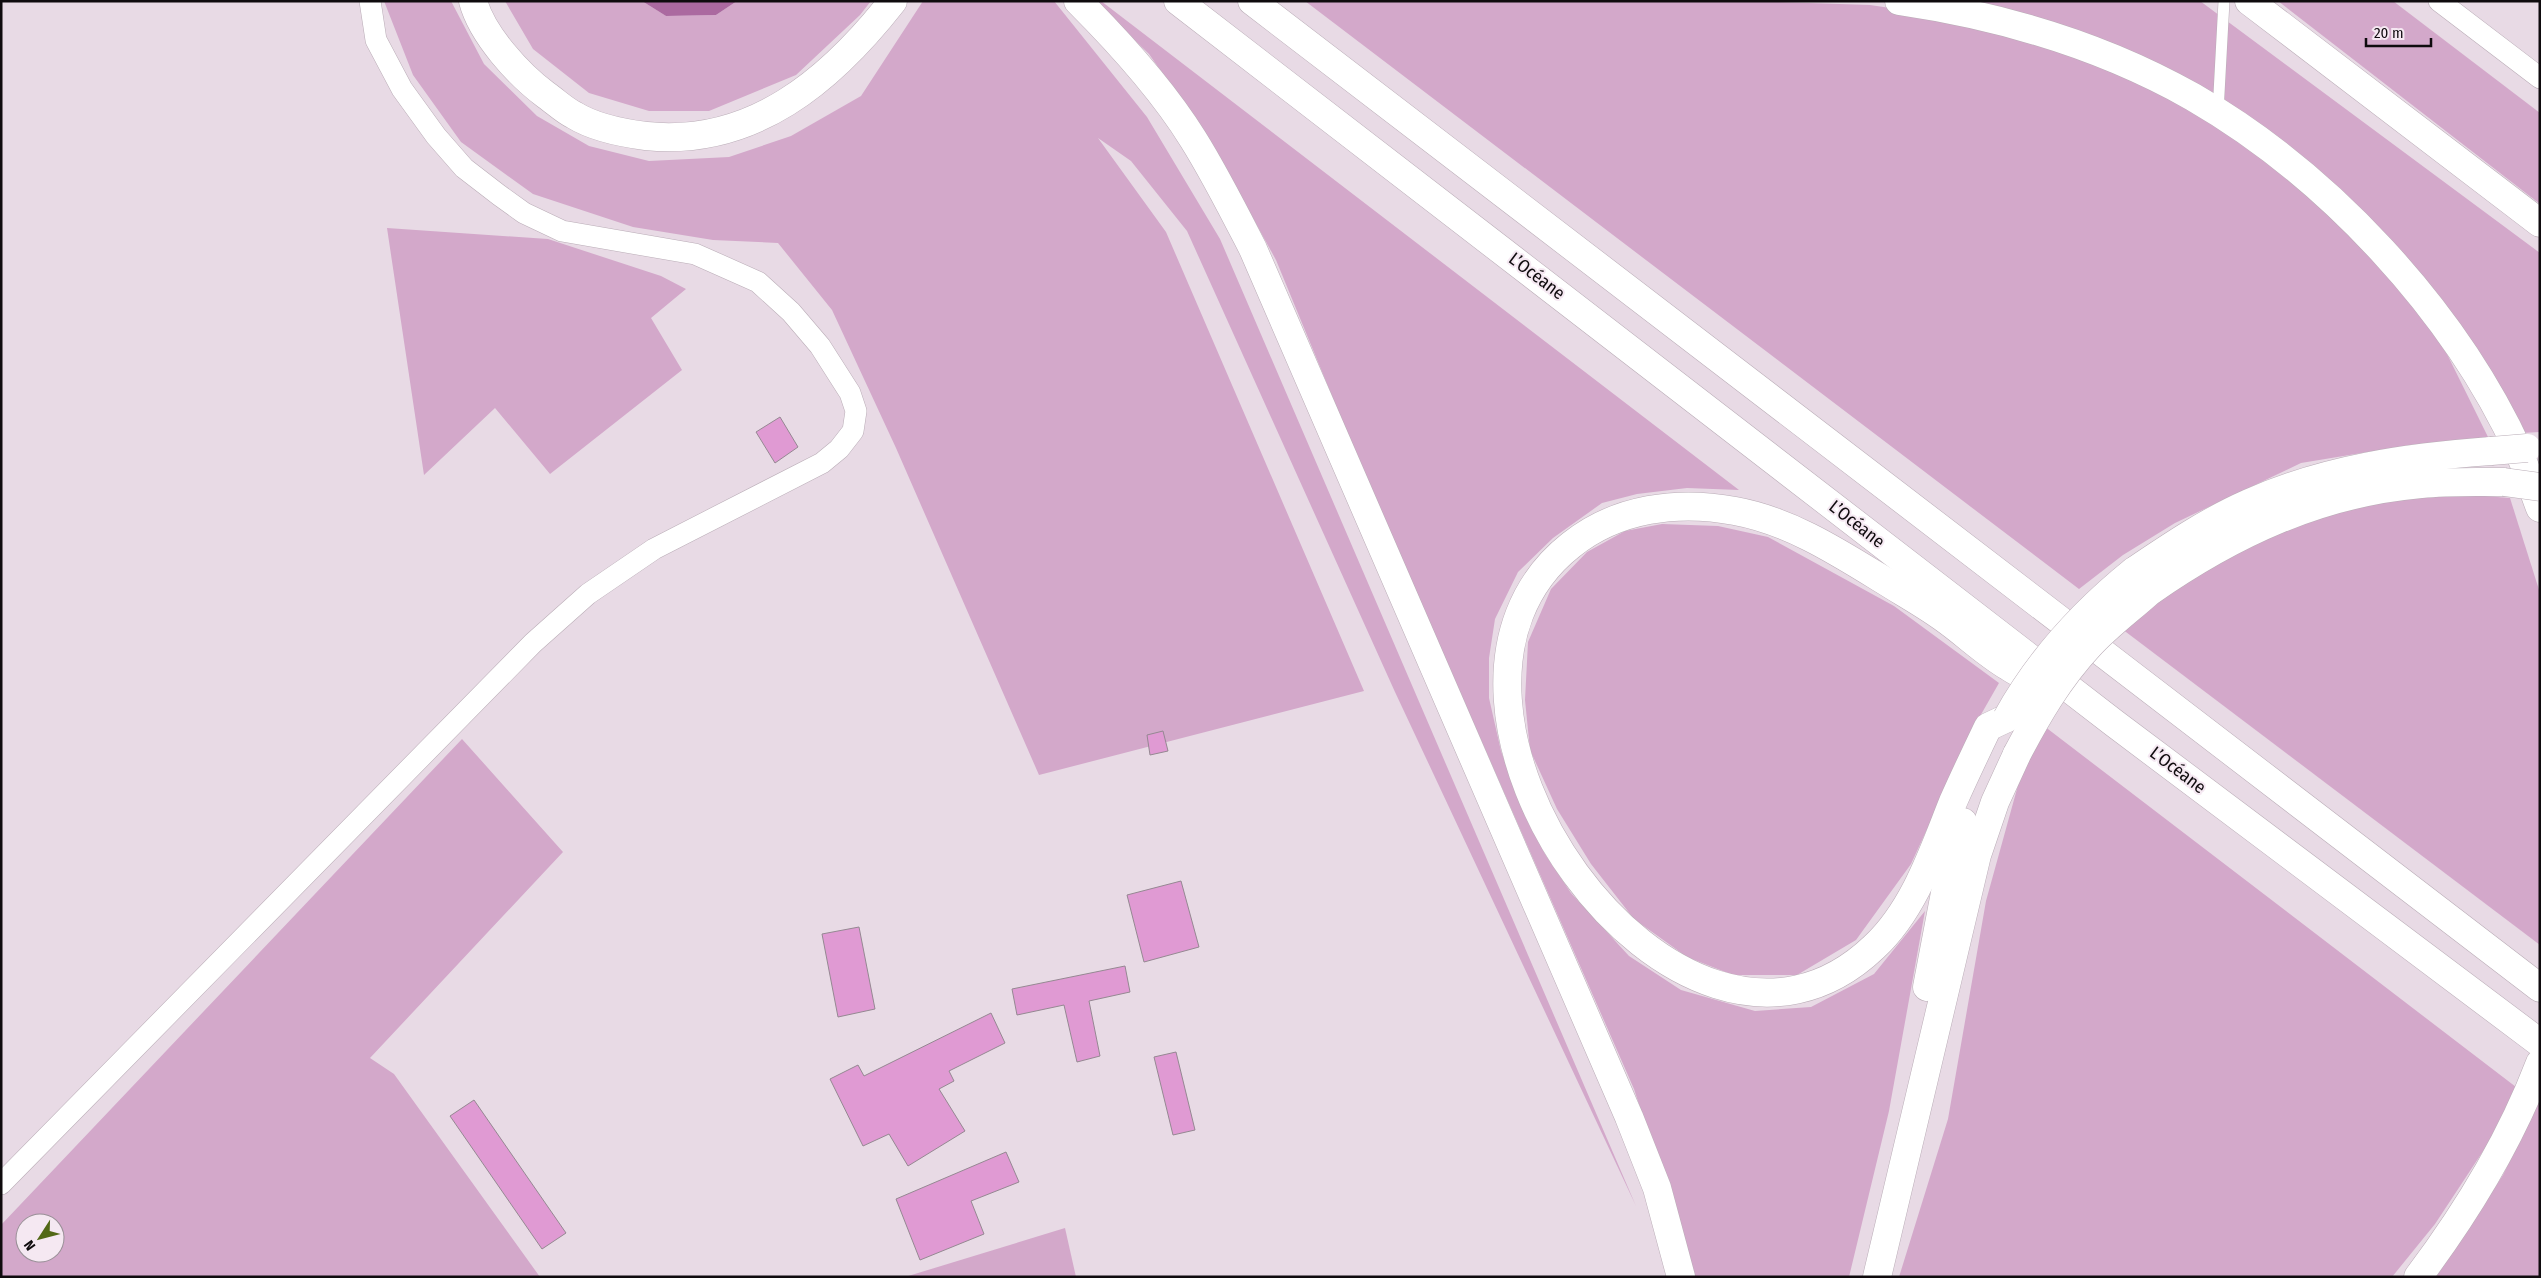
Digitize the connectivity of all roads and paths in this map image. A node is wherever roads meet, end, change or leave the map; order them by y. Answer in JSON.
{"nodes":[{"id":1,"x":370,"y":1,"type":"edge"},
{"id":2,"x":473,"y":1,"type":"edge"},
{"id":3,"x":893,"y":1,"type":"edge"},
{"id":4,"x":1078,"y":1,"type":"edge"},
{"id":5,"x":1178,"y":1,"type":"edge"},
{"id":6,"x":1252,"y":1,"type":"edge"},
{"id":7,"x":1899,"y":1,"type":"edge"},
{"id":8,"x":2224,"y":1,"type":"edge"},
{"id":9,"x":2249,"y":1,"type":"edge"},
{"id":10,"x":2439,"y":1,"type":"edge"},
{"id":11,"x":2540,"y":78,"type":"edge"},
{"id":12,"x":2218,"y":114,"type":"junction"},
{"id":13,"x":2540,"y":223,"type":"edge"},
{"id":14,"x":2533,"y":447,"type":"edge"},
{"id":15,"x":2540,"y":487,"type":"edge"},
{"id":16,"x":2540,"y":508,"type":"edge"},
{"id":17,"x":2141,"y":582,"type":"junction"},
{"id":18,"x":2114,"y":723,"type":"junction"},
{"id":19,"x":2002,"y":735,"type":"junction"},
{"id":20,"x":2540,"y":988,"type":"edge"},
{"id":21,"x":2540,"y":1043,"type":"edge"},
{"id":22,"x":2540,"y":1063,"type":"edge"},
{"id":23,"x":1,"y":1184,"type":"edge"},
{"id":24,"x":1680,"y":1277,"type":"edge"},
{"id":25,"x":1877,"y":1277,"type":"edge"},
{"id":26,"x":2418,"y":1277,"type":"edge"}],
"edges":[{"from":1,"to":23,"type":"street"},
{"from":2,"to":3,"type":"highway"},
{"from":4,"to":24,"type":"highway"},
{"from":5,"to":18,"type":"highway","name":"L’Océane"},
{"from":6,"to":20,"type":"highway"},
{"from":7,"to":12,"type":"highway"},
{"from":8,"to":12,"type":"lane"},
{"from":9,"to":13,"type":"highway"},
{"from":10,"to":11,"type":"street"},
{"from":12,"to":16,"type":"highway"},
{"from":14,"to":17,"type":"highway","bridge":true},
{"from":15,"to":17,"type":"highway","bridge":true},
{"from":17,"to":19,"type":"highway","bridge":true},
{"from":17,"to":19,"type":"highway","bridge":true},
{"from":18,"to":19,"type":"highway"},
{"from":18,"to":21,"type":"highway","name":"L’Océane"},
{"from":19,"to":25,"type":"highway"},
{"from":22,"to":26,"type":"highway"}]}
